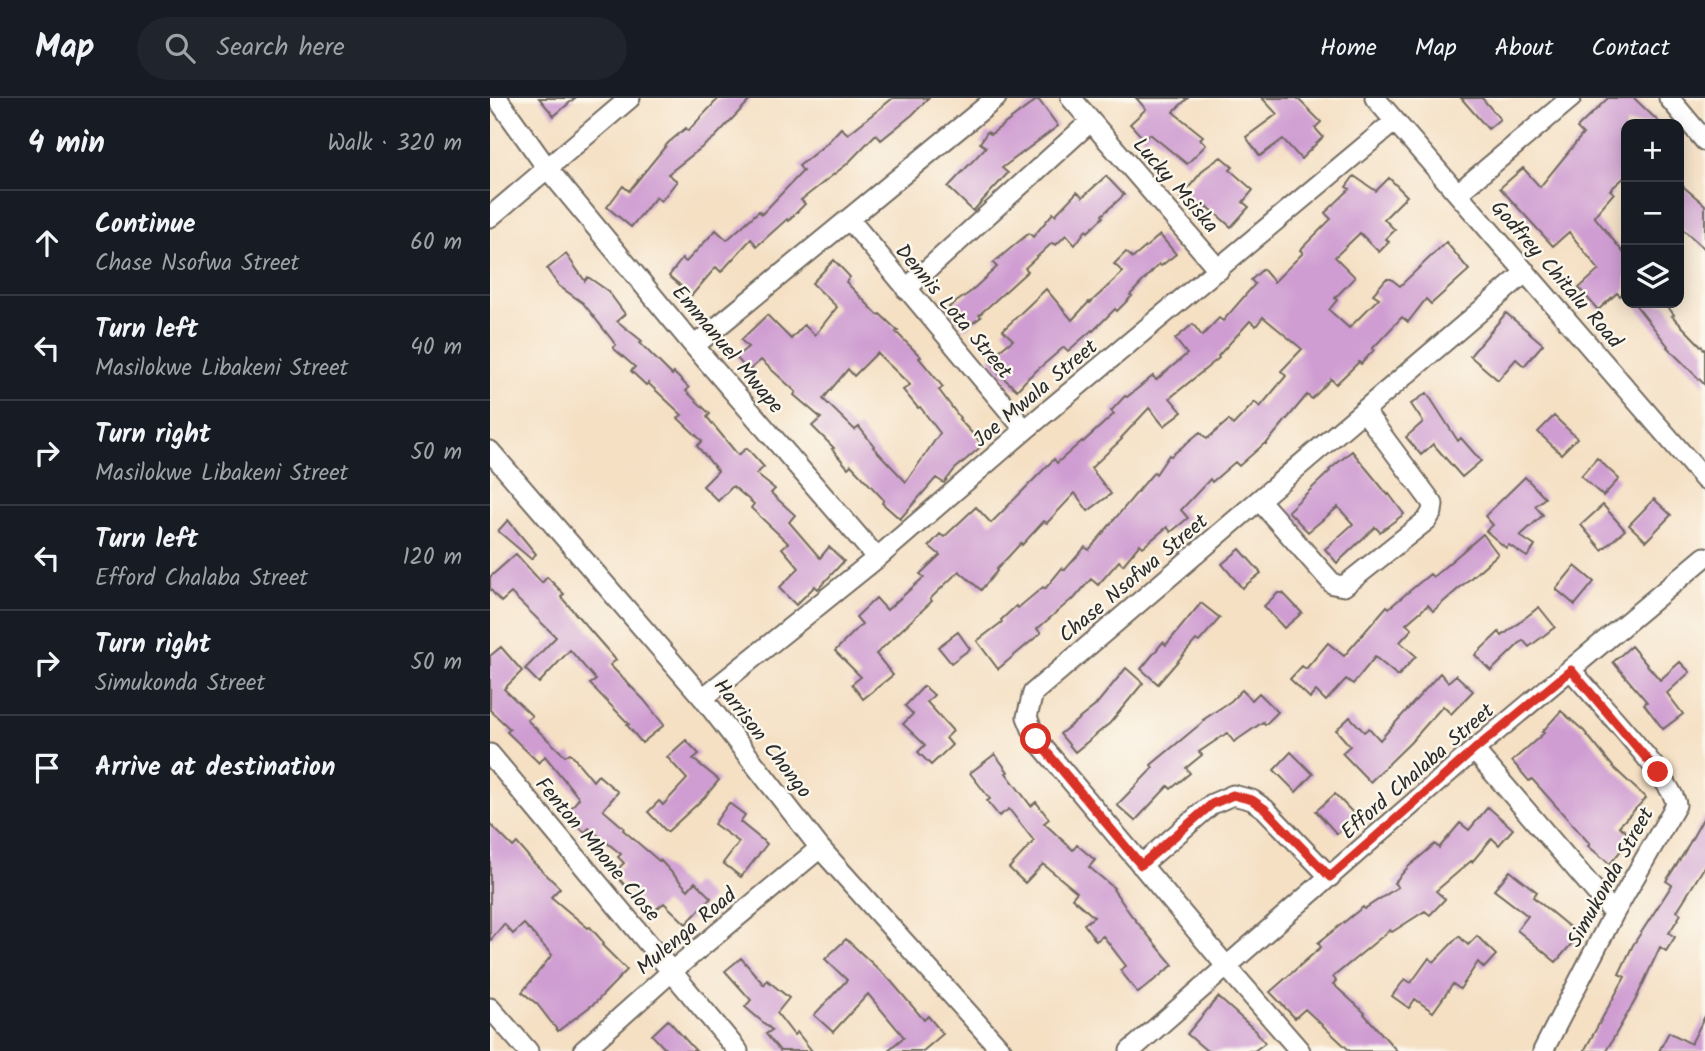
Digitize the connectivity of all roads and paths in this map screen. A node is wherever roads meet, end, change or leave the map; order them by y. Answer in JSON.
{"nodes":[{"id":1,"x":497,"y":98,"type":"edge"},
{"id":2,"x":630,"y":98,"type":"edge"},
{"id":3,"x":996,"y":98,"type":"edge"},
{"id":4,"x":1071,"y":98,"type":"edge"},
{"id":5,"x":1375,"y":98,"type":"edge"},
{"id":6,"x":1571,"y":98,"type":"edge"},
{"id":7,"x":1669,"y":98,"type":"edge"},
{"id":8,"x":1091,"y":121,"type":"junction"},
{"id":9,"x":1395,"y":121,"type":"junction"},
{"id":10,"x":1705,"y":141,"type":"edge"},
{"id":11,"x":547,"y":168,"type":"junction"},
{"id":12,"x":1458,"y":193,"type":"junction"},
{"id":13,"x":490,"y":217,"type":"edge"},
{"id":14,"x":849,"y":219,"type":"junction"},
{"id":15,"x":1219,"y":270,"type":"junction"},
{"id":16,"x":1526,"y":272,"type":"junction"},
{"id":17,"x":905,"y":289,"type":"junction"},
{"id":18,"x":694,"y":346,"type":"junction"},
{"id":19,"x":1363,"y":411,"type":"junction"},
{"id":20,"x":1025,"y":430,"type":"junction"},
{"id":21,"x":490,"y":452,"type":"edge"},
{"id":22,"x":1705,"y":480,"type":"edge"},
{"id":23,"x":1259,"y":500,"type":"junction"},
{"id":24,"x":1705,"y":557,"type":"edge"},
{"id":25,"x":877,"y":558,"type":"junction"},
{"id":26,"x":1571,"y":670,"type":"junction"},
{"id":27,"x":703,"y":698,"type":"junction"},
{"id":28,"x":1474,"y":750,"type":"junction"},
{"id":29,"x":490,"y":754,"type":"edge"},
{"id":30,"x":820,"y":848,"type":"junction"},
{"id":31,"x":1141,"y":865,"type":"junction"},
{"id":32,"x":1330,"y":877,"type":"junction"},
{"id":33,"x":1615,"y":913,"type":"junction"},
{"id":34,"x":1227,"y":967,"type":"junction"},
{"id":35,"x":671,"y":972,"type":"junction"},
{"id":36,"x":490,"y":1008,"type":"edge"},
{"id":37,"x":528,"y":1051,"type":"edge"},
{"id":38,"x":583,"y":1051,"type":"edge"},
{"id":39,"x":738,"y":1051,"type":"edge"},
{"id":40,"x":1002,"y":1051,"type":"edge"},
{"id":41,"x":1130,"y":1051,"type":"edge"},
{"id":42,"x":1300,"y":1051,"type":"edge"},
{"id":43,"x":1543,"y":1051,"type":"edge"}],
"edges":[{"from":1,"to":11,"type":"street","name":"Emmanuel Mwape"},
{"from":2,"to":11,"type":"street"},
{"from":3,"to":14,"type":"street"},
{"from":4,"to":8,"type":"street","name":"Lucky Msiska"},
{"from":5,"to":9,"type":"street","name":"Godfrey Chitalu Road"},
{"from":6,"to":12,"type":"street"},
{"from":7,"to":10,"type":"street"},
{"from":8,"to":15,"type":"street","name":"Lucky Msiska"},
{"from":8,"to":17,"type":"street"},
{"from":9,"to":12,"type":"street","name":"Godfrey Chitalu Road"},
{"from":9,"to":15,"type":"street","name":"Joe Mwala Street"},
{"from":11,"to":13,"type":"street"},
{"from":11,"to":18,"type":"street","name":"Emmanuel Mwape"},
{"from":12,"to":16,"type":"street","name":"Godfrey Chitalu Road"},
{"from":14,"to":17,"type":"street","name":"Dennis Lota Street"},
{"from":14,"to":18,"type":"street"},
{"from":15,"to":20,"type":"street","name":"Joe Mwala Street"},
{"from":16,"to":19,"type":"street","name":"Chase Nsofwa Street"},
{"from":16,"to":22,"type":"street","name":"Godfrey Chitalu Road"},
{"from":17,"to":20,"type":"street","name":"Dennis Lota Street"},
{"from":18,"to":25,"type":"street","name":"Emmanuel Mwape"},
{"from":19,"to":23,"type":"street","name":"Chase Nsofwa Street"},
{"from":19,"to":23,"type":"street"},
{"from":20,"to":25,"type":"street","name":"Joe Mwala Street"},
{"from":21,"to":27,"type":"street","name":"Harrison Chongo"},
{"from":23,"to":31,"type":"street","name":"Chase Nsofwa Street"},
{"from":24,"to":26,"type":"street","name":"Efford Chalaba Street"},
{"from":25,"to":27,"type":"street","name":"Joe Mwala Street"},
{"from":26,"to":28,"type":"street","name":"Efford Chalaba Street"},
{"from":26,"to":33,"type":"street","name":"Simukonda Street"},
{"from":27,"to":30,"type":"street","name":"Harrison Chongo"},
{"from":28,"to":32,"type":"street","name":"Efford Chalaba Street"},
{"from":28,"to":33,"type":"street"},
{"from":29,"to":35,"type":"street","name":"Fenton Mhone Close"},
{"from":30,"to":35,"type":"street","name":"Mulenga Road"},
{"from":30,"to":40,"type":"street","name":"Harrison Chongo"},
{"from":31,"to":32,"type":"street"},
{"from":31,"to":34,"type":"street","name":"Chase Nsofwa Street"},
{"from":32,"to":34,"type":"street","name":"Efford Chalaba Street"},
{"from":33,"to":43,"type":"street","name":"Simukonda Street"},
{"from":34,"to":41,"type":"street","name":"Efford Chalaba Street"},
{"from":34,"to":42,"type":"street","name":"Chase Nsofwa Street"},
{"from":35,"to":38,"type":"street","name":"Mulenga Road"},
{"from":35,"to":39,"type":"street","name":"Fenton Mhone Close"},
{"from":36,"to":37,"type":"street"}]}
